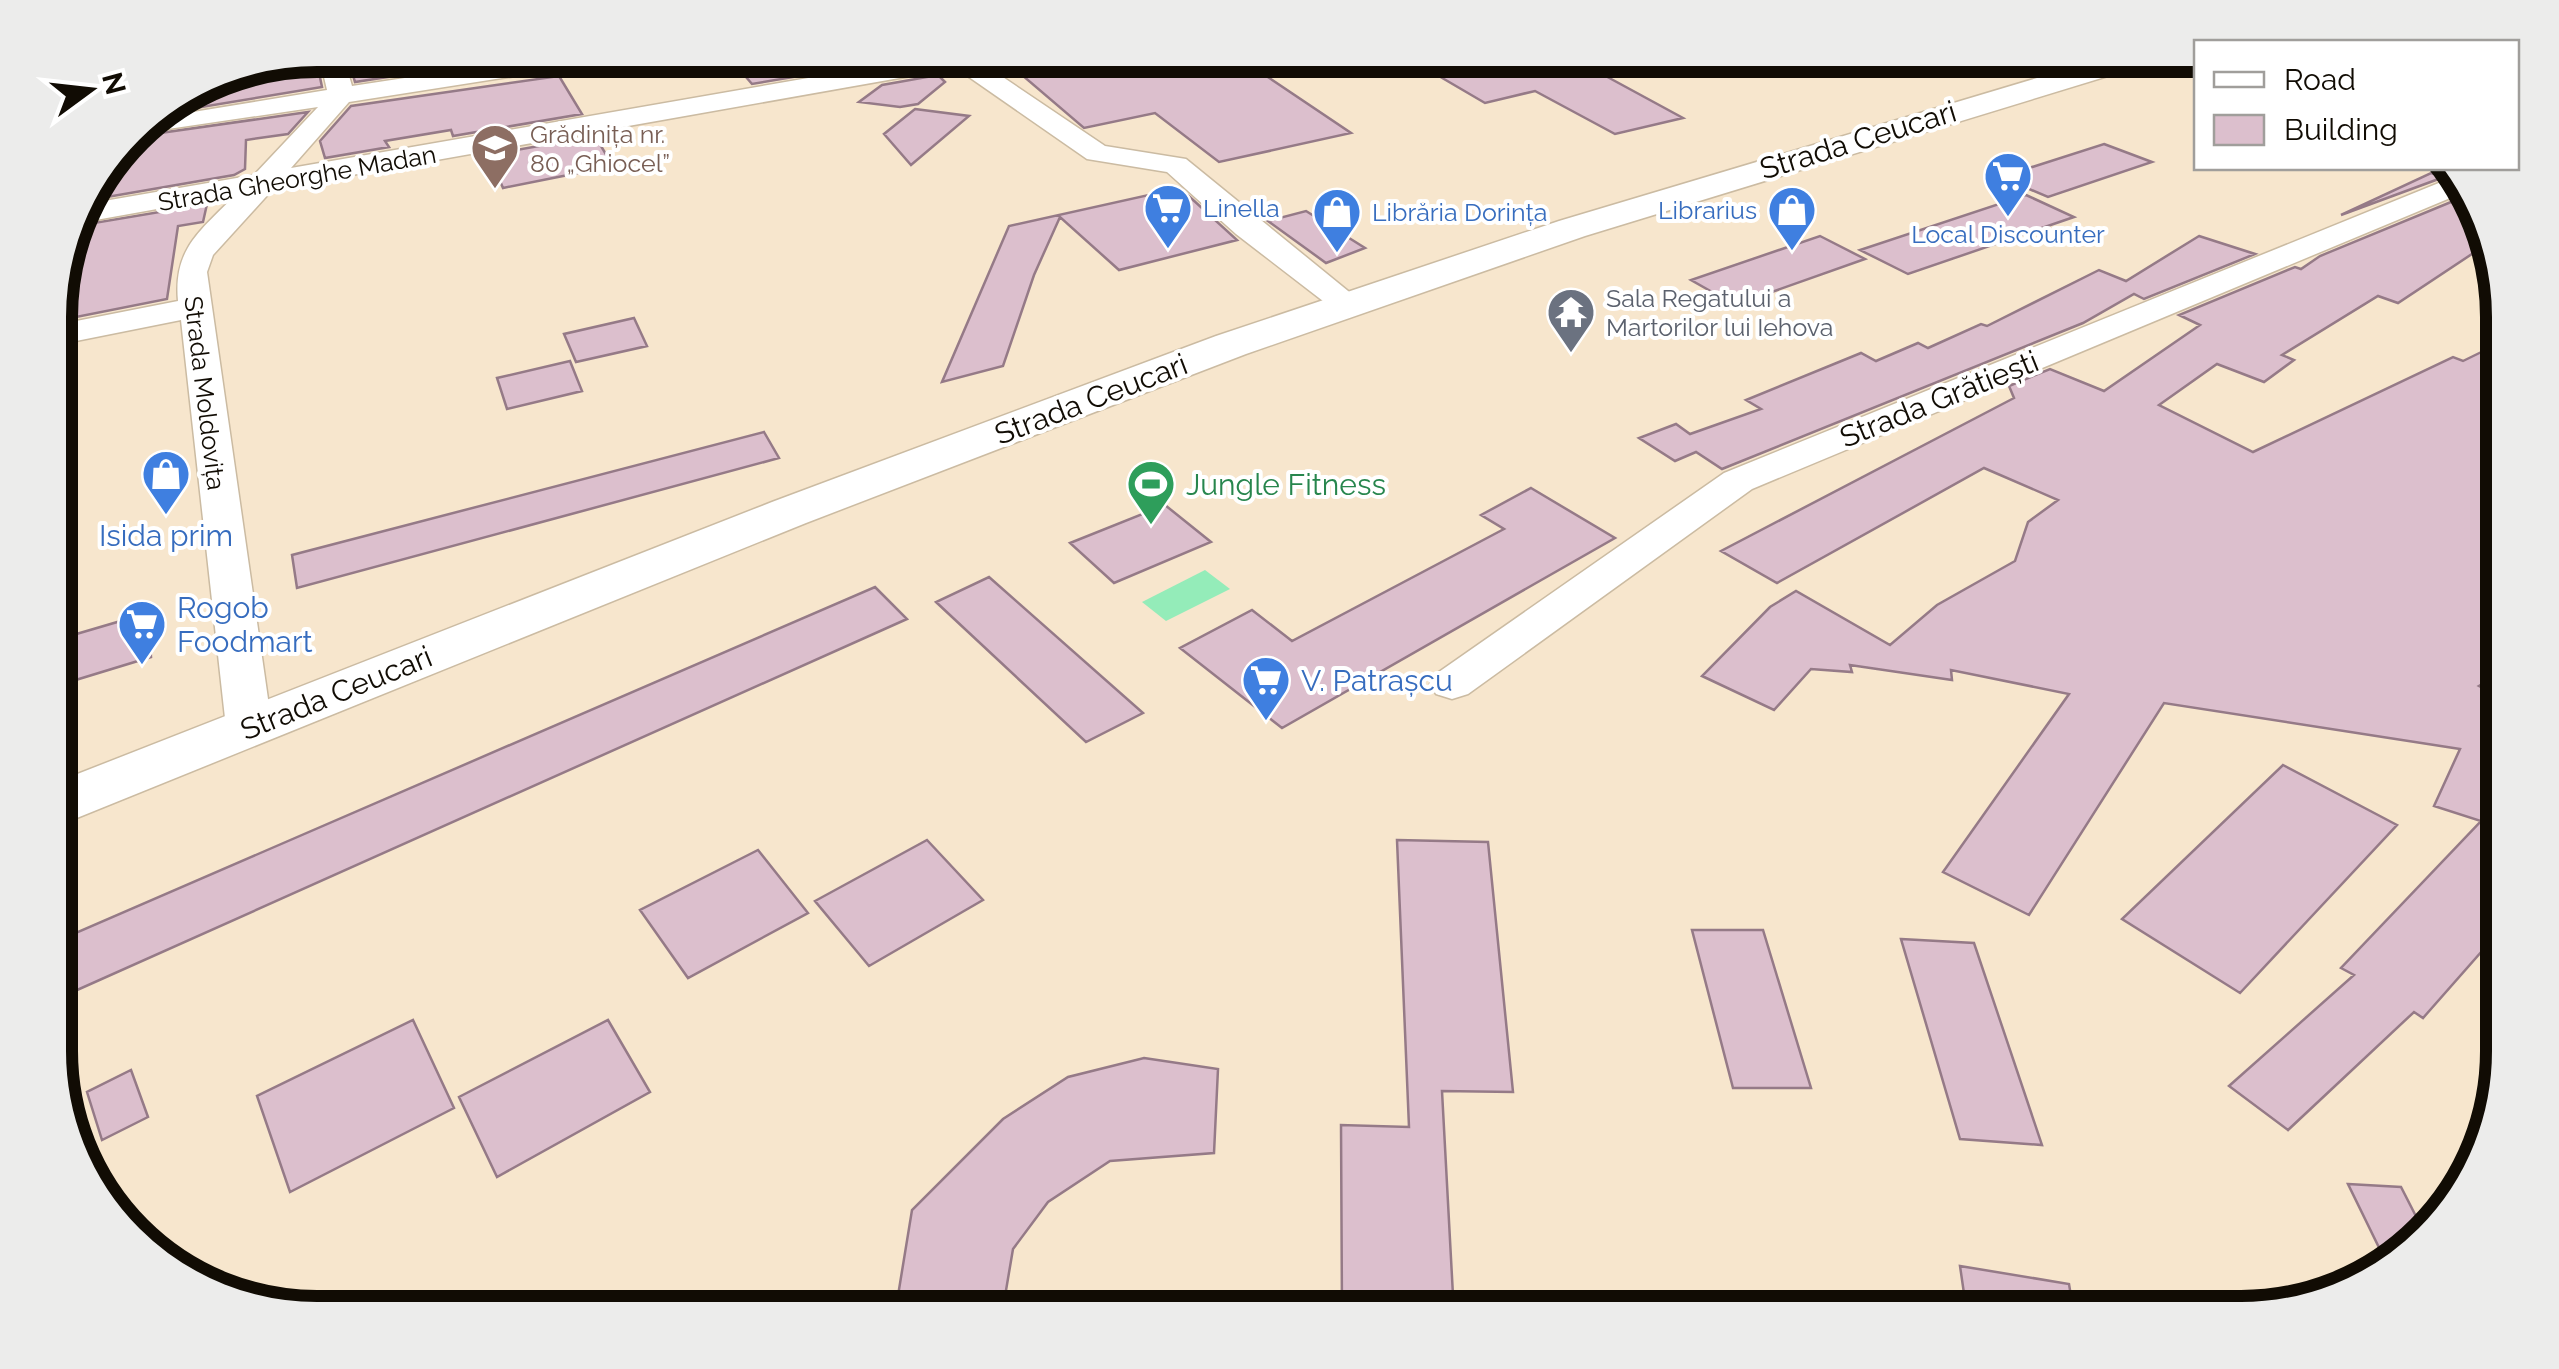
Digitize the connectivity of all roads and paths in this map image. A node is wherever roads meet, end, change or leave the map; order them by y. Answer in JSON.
{"nodes":[{"id":1,"x":2088,"y":72,"type":"edge"},
{"id":2,"x":334,"y":73,"type":"edge"},
{"id":3,"x":496,"y":73,"type":"edge"},
{"id":4,"x":881,"y":73,"type":"edge"},
{"id":5,"x":988,"y":73,"type":"edge"},
{"id":6,"x":338,"y":99,"type":"junction"},
{"id":7,"x":168,"y":124,"type":"edge"},
{"id":8,"x":260,"y":186,"type":"junction"},
{"id":9,"x":2449,"y":188,"type":"edge"},
{"id":10,"x":97,"y":211,"type":"edge"},
{"id":11,"x":1348,"y":304,"type":"junction"},
{"id":12,"x":193,"y":308,"type":"junction"},
{"id":13,"x":73,"y":332,"type":"edge"},
{"id":14,"x":1452,"y":684,"type":"dead end"},
{"id":15,"x":249,"y":727,"type":"junction"},
{"id":16,"x":72,"y":799,"type":"edge"}],
"edges":[{"from":1,"to":11,"type":"street","name":"Strada Ceucari"},
{"from":2,"to":6,"type":"street"},
{"from":3,"to":6,"type":"street"},
{"from":4,"to":8,"type":"street","name":"Strada Gheorghe Madan"},
{"from":5,"to":11,"type":"street"},
{"from":6,"to":7,"type":"street"},
{"from":6,"to":8,"type":"street","name":"Strada Moldovița"},
{"from":8,"to":10,"type":"street","name":"Strada Gheorghe Madan"},
{"from":8,"to":12,"type":"street","name":"Strada Moldovița"},
{"from":9,"to":14,"type":"street","name":"Strada Grătiești"},
{"from":11,"to":15,"type":"street","name":"Strada Ceucari"},
{"from":12,"to":13,"type":"street"},
{"from":12,"to":15,"type":"street","name":"Strada Moldovița"},
{"from":15,"to":16,"type":"street","name":"Strada Ceucari"}]}
